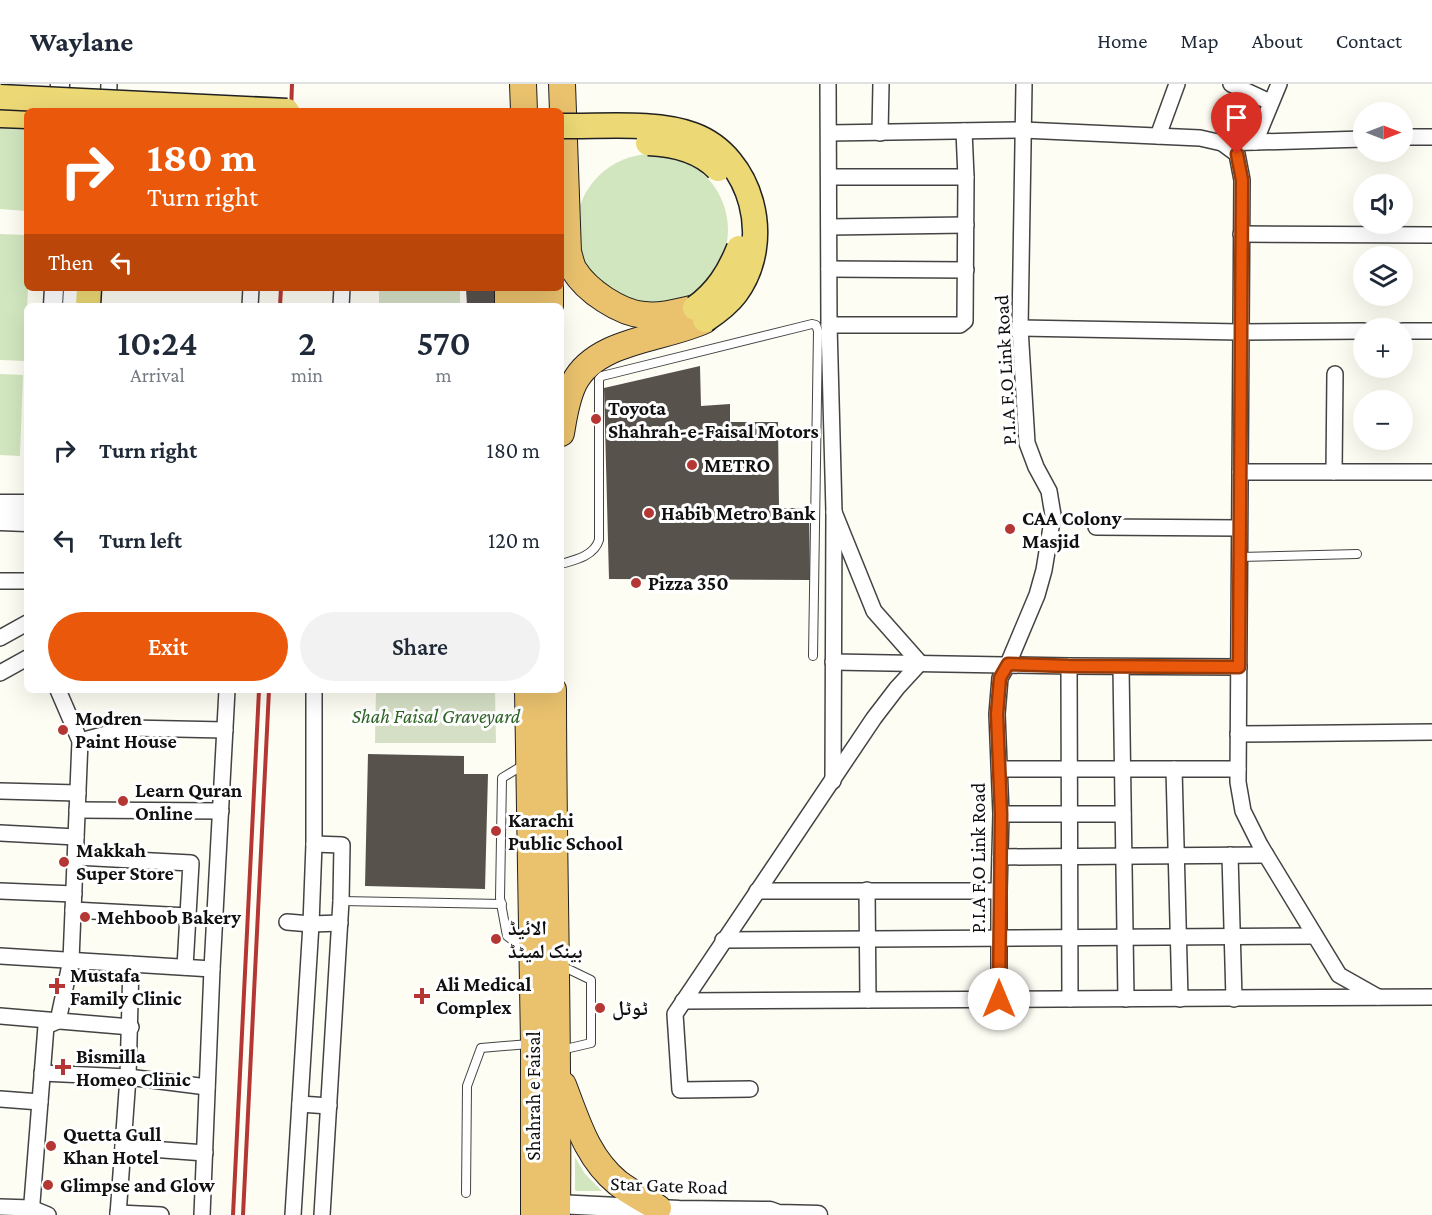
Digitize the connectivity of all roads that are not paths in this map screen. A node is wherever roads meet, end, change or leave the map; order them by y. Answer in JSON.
{"nodes":[{"id":1,"x":60,"y":84,"type":"edge"},
{"id":2,"x":507,"y":84,"type":"edge"},
{"id":3,"x":523,"y":84,"type":"edge"},
{"id":4,"x":548,"y":84,"type":"edge"},
{"id":5,"x":562,"y":84,"type":"edge"},
{"id":6,"x":828,"y":84,"type":"edge"},
{"id":7,"x":881,"y":84,"type":"edge"},
{"id":8,"x":1024,"y":84,"type":"edge"},
{"id":9,"x":1178,"y":84,"type":"edge"},
{"id":10,"x":1231,"y":84,"type":"edge"},
{"id":11,"x":1279,"y":84,"type":"edge"},
{"id":12,"x":95,"y":96,"type":"edge"},
{"id":13,"x":0,"y":97,"type":"edge"},
{"id":14,"x":1270,"y":102,"type":"junction"},
{"id":15,"x":59,"y":108,"type":"edge"},
{"id":16,"x":249,"y":108,"type":"edge"},
{"id":17,"x":507,"y":108,"type":"edge"},
{"id":18,"x":524,"y":108,"type":"edge"},
{"id":19,"x":549,"y":108,"type":"edge"},
{"id":20,"x":563,"y":108,"type":"edge"},
{"id":21,"x":0,"y":115,"type":"edge"},
{"id":22,"x":24,"y":116,"type":"edge"},
{"id":23,"x":564,"y":126,"type":"edge"},
{"id":24,"x":1023,"y":130,"type":"junction"},
{"id":25,"x":964,"y":131,"type":"junction"},
{"id":26,"x":829,"y":133,"type":"junction"},
{"id":27,"x":880,"y":133,"type":"junction"},
{"id":28,"x":1158,"y":136,"type":"junction"},
{"id":29,"x":1432,"y":136,"type":"edge"},
{"id":30,"x":1413,"y":137,"type":"edge"},
{"id":31,"x":1353,"y":139,"type":"edge"},
{"id":32,"x":564,"y":140,"type":"edge"},
{"id":33,"x":564,"y":141,"type":"edge"},
{"id":34,"x":1255,"y":142,"type":"junction"},
{"id":35,"x":1222,"y":143,"type":"junction"},
{"id":36,"x":829,"y":177,"type":"junction"},
{"id":37,"x":966,"y":177,"type":"junction"},
{"id":38,"x":966,"y":225,"type":"junction"},
{"id":39,"x":829,"y":227,"type":"junction"},
{"id":40,"x":1241,"y":234,"type":"junction"},
{"id":41,"x":1432,"y":235,"type":"edge"},
{"id":42,"x":829,"y":269,"type":"junction"},
{"id":43,"x":966,"y":270,"type":"junction"},
{"id":44,"x":700,"y":314,"type":"junction"},
{"id":45,"x":829,"y":326,"type":"junction"},
{"id":46,"x":1020,"y":328,"type":"junction"},
{"id":47,"x":1353,"y":331,"type":"edge"},
{"id":48,"x":1413,"y":331,"type":"edge"},
{"id":49,"x":1432,"y":331,"type":"edge"},
{"id":50,"x":1240,"y":332,"type":"junction"},
{"id":51,"x":1335,"y":374,"type":"dead end"},
{"id":52,"x":564,"y":418,"type":"edge"},
{"id":53,"x":1240,"y":472,"type":"junction"},
{"id":54,"x":1334,"y":472,"type":"junction"},
{"id":55,"x":1432,"y":472,"type":"edge"},
{"id":56,"x":0,"y":504,"type":"edge"},
{"id":57,"x":24,"y":504,"type":"edge"},
{"id":58,"x":834,"y":512,"type":"junction"},
{"id":59,"x":0,"y":521,"type":"edge"},
{"id":60,"x":24,"y":522,"type":"edge"},
{"id":61,"x":1096,"y":526,"type":"dead end"},
{"id":62,"x":1239,"y":528,"type":"junction"},
{"id":63,"x":1357,"y":554,"type":"dead end"},
{"id":64,"x":1239,"y":558,"type":"junction"},
{"id":65,"x":564,"y":563,"type":"edge"},
{"id":66,"x":0,"y":581,"type":"edge"},
{"id":67,"x":24,"y":581,"type":"edge"},
{"id":68,"x":24,"y":625,"type":"edge"},
{"id":69,"x":0,"y":638,"type":"edge"},
{"id":70,"x":813,"y":656,"type":"dead end"},
{"id":71,"x":24,"y":660,"type":"edge"},
{"id":72,"x":833,"y":662,"type":"junction"},
{"id":73,"x":920,"y":663,"type":"junction"},
{"id":74,"x":1008,"y":664,"type":"junction"},
{"id":75,"x":1069,"y":666,"type":"junction"},
{"id":76,"x":1121,"y":667,"type":"junction"},
{"id":77,"x":1239,"y":667,"type":"junction"},
{"id":78,"x":0,"y":673,"type":"edge"},
{"id":79,"x":59,"y":693,"type":"edge"},
{"id":80,"x":227,"y":693,"type":"edge"},
{"id":81,"x":314,"y":693,"type":"edge"},
{"id":82,"x":513,"y":693,"type":"edge"},
{"id":83,"x":528,"y":693,"type":"edge"},
{"id":84,"x":553,"y":693,"type":"edge"},
{"id":85,"x":225,"y":730,"type":"junction"},
{"id":86,"x":1432,"y":732,"type":"edge"},
{"id":87,"x":1238,"y":734,"type":"junction"},
{"id":88,"x":528,"y":736,"type":"junction"},
{"id":89,"x":80,"y":741,"type":"junction"},
{"id":90,"x":529,"y":762,"type":"junction"},
{"id":91,"x":1000,"y":769,"type":"junction"},
{"id":92,"x":1238,"y":769,"type":"junction"},
{"id":93,"x":1069,"y":770,"type":"junction"},
{"id":94,"x":1123,"y":770,"type":"junction"},
{"id":95,"x":1174,"y":770,"type":"junction"},
{"id":96,"x":833,"y":781,"type":"junction"},
{"id":97,"x":0,"y":791,"type":"edge"},
{"id":98,"x":78,"y":793,"type":"junction"},
{"id":99,"x":78,"y":810,"type":"junction"},
{"id":100,"x":221,"y":811,"type":"junction"},
{"id":101,"x":1001,"y":814,"type":"junction"},
{"id":102,"x":1069,"y":814,"type":"junction"},
{"id":103,"x":1123,"y":814,"type":"junction"},
{"id":104,"x":0,"y":833,"type":"edge"},
{"id":105,"x":76,"y":837,"type":"junction"},
{"id":106,"x":314,"y":844,"type":"junction"},
{"id":107,"x":1230,"y":855,"type":"junction"},
{"id":108,"x":1266,"y":855,"type":"junction"},
{"id":109,"x":1176,"y":856,"type":"junction"},
{"id":110,"x":76,"y":857,"type":"junction"},
{"id":111,"x":1000,"y":857,"type":"junction"},
{"id":112,"x":1070,"y":857,"type":"junction"},
{"id":113,"x":1124,"y":857,"type":"junction"},
{"id":114,"x":867,"y":890,"type":"junction"},
{"id":115,"x":0,"y":891,"type":"edge"},
{"id":116,"x":757,"y":891,"type":"junction"},
{"id":117,"x":999,"y":891,"type":"junction"},
{"id":118,"x":74,"y":894,"type":"junction"},
{"id":119,"x":341,"y":900,"type":"junction"},
{"id":120,"x":502,"y":904,"type":"junction"},
{"id":121,"x":73,"y":910,"type":"junction"},
{"id":122,"x":188,"y":916,"type":"junction"},
{"id":123,"x":287,"y":921,"type":"dead end"},
{"id":124,"x":340,"y":923,"type":"junction"},
{"id":125,"x":311,"y":924,"type":"junction"},
{"id":126,"x":1232,"y":936,"type":"junction"},
{"id":127,"x":1315,"y":936,"type":"junction"},
{"id":128,"x":999,"y":937,"type":"junction"},
{"id":129,"x":1070,"y":937,"type":"junction"},
{"id":130,"x":1125,"y":937,"type":"junction"},
{"id":131,"x":1179,"y":937,"type":"junction"},
{"id":132,"x":867,"y":939,"type":"junction"},
{"id":133,"x":723,"y":940,"type":"junction"},
{"id":134,"x":531,"y":954,"type":"junction"},
{"id":135,"x":0,"y":956,"type":"edge"},
{"id":136,"x":71,"y":960,"type":"junction"},
{"id":137,"x":555,"y":963,"type":"junction"},
{"id":138,"x":131,"y":964,"type":"junction"},
{"id":139,"x":185,"y":967,"type":"junction"},
{"id":140,"x":212,"y":969,"type":"junction"},
{"id":141,"x":1378,"y":997,"type":"junction"},
{"id":142,"x":1432,"y":997,"type":"edge"},
{"id":143,"x":999,"y":999,"type":"junction"},
{"id":144,"x":1070,"y":999,"type":"junction"},
{"id":145,"x":1126,"y":999,"type":"junction"},
{"id":146,"x":1180,"y":999,"type":"junction"},
{"id":147,"x":1234,"y":999,"type":"junction"},
{"id":148,"x":868,"y":1000,"type":"junction"},
{"id":149,"x":683,"y":1001,"type":"junction"},
{"id":150,"x":0,"y":1016,"type":"edge"},
{"id":151,"x":58,"y":1020,"type":"junction"},
{"id":152,"x":130,"y":1027,"type":"junction"},
{"id":153,"x":548,"y":1054,"type":"junction"},
{"id":154,"x":42,"y":1073,"type":"junction"},
{"id":155,"x":128,"y":1077,"type":"junction"},
{"id":156,"x":207,"y":1087,"type":"junction"},
{"id":157,"x":750,"y":1089,"type":"dead end"},
{"id":158,"x":0,"y":1099,"type":"edge"},
{"id":159,"x":40,"y":1102,"type":"junction"},
{"id":160,"x":300,"y":1104,"type":"junction"},
{"id":161,"x":330,"y":1106,"type":"junction"},
{"id":162,"x":123,"y":1147,"type":"junction"},
{"id":163,"x":205,"y":1153,"type":"junction"},
{"id":164,"x":466,"y":1193,"type":"dead end"},
{"id":165,"x":0,"y":1198,"type":"edge"},
{"id":166,"x":0,"y":1207,"type":"edge"},
{"id":167,"x":658,"y":1208,"type":"junction"},
{"id":168,"x":545,"y":1210,"type":"edge"},
{"id":169,"x":31,"y":1212,"type":"edge"},
{"id":170,"x":118,"y":1214,"type":"edge"},
{"id":171,"x":48,"y":1215,"type":"edge"},
{"id":172,"x":161,"y":1215,"type":"edge"},
{"id":173,"x":202,"y":1215,"type":"edge"},
{"id":174,"x":293,"y":1215,"type":"edge"},
{"id":175,"x":321,"y":1215,"type":"edge"},
{"id":176,"x":778,"y":1215,"type":"edge"},
{"id":177,"x":818,"y":1215,"type":"edge"}],
"edges":[{"from":1,"to":15,"type":"street"},
{"from":2,"to":17,"type":"highway"},
{"from":3,"to":18,"type":"highway"},
{"from":4,"to":19,"type":"highway"},
{"from":5,"to":20,"type":"highway"},
{"from":6,"to":26,"type":"street"},
{"from":7,"to":27,"type":"street"},
{"from":8,"to":24,"type":"street","name":"P.I.A F.O Link Road"},
{"from":9,"to":28,"type":"street"},
{"from":10,"to":14,"type":"street"},
{"from":11,"to":14,"type":"street"},
{"from":12,"to":13,"type":"main road","bridge":true},
{"from":12,"to":16,"type":"main road","bridge":true},
{"from":14,"to":34,"type":"street"},
{"from":21,"to":22,"type":"main road"},
{"from":23,"to":44,"type":"main road","bridge":true},
{"from":24,"to":25,"type":"street"},
{"from":24,"to":28,"type":"street"},
{"from":24,"to":46,"type":"street","name":"P.I.A F.O Link Road"},
{"from":25,"to":27,"type":"street"},
{"from":25,"to":37,"type":"street"},
{"from":26,"to":27,"type":"street"},
{"from":26,"to":36,"type":"street"},
{"from":28,"to":35,"type":"street"},
{"from":29,"to":30,"type":"street"},
{"from":31,"to":34,"type":"street"},
{"from":32,"to":44,"type":"highway"},
{"from":33,"to":44,"type":"main road","bridge":true},
{"from":34,"to":35,"type":"street"},
{"from":35,"to":40,"type":"street"},
{"from":36,"to":37,"type":"street"},
{"from":36,"to":39,"type":"street"},
{"from":37,"to":38,"type":"street"},
{"from":38,"to":39,"type":"street"},
{"from":38,"to":43,"type":"street"},
{"from":39,"to":42,"type":"street"},
{"from":40,"to":41,"type":"street"},
{"from":40,"to":50,"type":"street"},
{"from":42,"to":43,"type":"street"},
{"from":42,"to":45,"type":"street"},
{"from":43,"to":45,"type":"street"},
{"from":44,"to":52,"type":"highway"},
{"from":45,"to":58,"type":"street"},
{"from":46,"to":50,"type":"street"},
{"from":46,"to":74,"type":"street","name":"P.I.A F.O Link Road"},
{"from":47,"to":50,"type":"street"},
{"from":48,"to":49,"type":"street"},
{"from":50,"to":53,"type":"street"},
{"from":51,"to":54,"type":"street"},
{"from":53,"to":54,"type":"street"},
{"from":53,"to":62,"type":"street"},
{"from":54,"to":55,"type":"street"},
{"from":56,"to":57,"type":"street"},
{"from":58,"to":72,"type":"street"},
{"from":58,"to":73,"type":"street"},
{"from":59,"to":60,"type":"street"},
{"from":61,"to":62,"type":"street"},
{"from":62,"to":64,"type":"street"},
{"from":63,"to":64,"type":"lane"},
{"from":64,"to":77,"type":"street"},
{"from":65,"to":70,"type":"lane"},
{"from":66,"to":67,"type":"street"},
{"from":68,"to":69,"type":"street"},
{"from":71,"to":78,"type":"street"},
{"from":72,"to":73,"type":"street"},
{"from":72,"to":96,"type":"street"},
{"from":73,"to":74,"type":"street"},
{"from":73,"to":96,"type":"street"},
{"from":74,"to":75,"type":"street"},
{"from":74,"to":91,"type":"street","name":"P.I.A F.O Link Road"},
{"from":75,"to":76,"type":"street"},
{"from":75,"to":93,"type":"street"},
{"from":76,"to":77,"type":"street"},
{"from":76,"to":94,"type":"street"},
{"from":77,"to":87,"type":"street"},
{"from":79,"to":89,"type":"street"},
{"from":80,"to":85,"type":"street"},
{"from":81,"to":106,"type":"street"},
{"from":82,"to":88,"type":"highway"},
{"from":83,"to":88,"type":"highway"},
{"from":84,"to":137,"type":"highway","name":"Shahrah e Faisal"},
{"from":85,"to":89,"type":"street"},
{"from":85,"to":100,"type":"street"},
{"from":86,"to":87,"type":"street"},
{"from":87,"to":92,"type":"street"},
{"from":88,"to":90,"type":"highway","name":"Shahrah e Faisal"},
{"from":89,"to":98,"type":"street"},
{"from":90,"to":120,"type":"lane"},
{"from":90,"to":134,"type":"highway","name":"Shahrah e Faisal"},
{"from":91,"to":93,"type":"street"},
{"from":91,"to":101,"type":"street","name":"P.I.A F.O Link Road"},
{"from":92,"to":95,"type":"street"},
{"from":92,"to":108,"type":"street"},
{"from":93,"to":94,"type":"street"},
{"from":93,"to":102,"type":"street"},
{"from":94,"to":95,"type":"street"},
{"from":94,"to":103,"type":"street"},
{"from":95,"to":109,"type":"street"},
{"from":96,"to":116,"type":"street"},
{"from":97,"to":98,"type":"street"},
{"from":98,"to":99,"type":"street"},
{"from":99,"to":100,"type":"street"},
{"from":99,"to":105,"type":"street"},
{"from":100,"to":140,"type":"street"},
{"from":101,"to":102,"type":"street"},
{"from":101,"to":111,"type":"street","name":"P.I.A F.O Link Road"},
{"from":102,"to":103,"type":"street"},
{"from":102,"to":112,"type":"street"},
{"from":103,"to":113,"type":"street"},
{"from":104,"to":105,"type":"street"},
{"from":105,"to":110,"type":"street"},
{"from":106,"to":119,"type":"street"},
{"from":106,"to":125,"type":"street"},
{"from":107,"to":108,"type":"street"},
{"from":107,"to":109,"type":"street"},
{"from":107,"to":126,"type":"street"},
{"from":108,"to":127,"type":"street"},
{"from":109,"to":113,"type":"street"},
{"from":109,"to":131,"type":"street"},
{"from":110,"to":118,"type":"street"},
{"from":110,"to":122,"type":"street"},
{"from":111,"to":112,"type":"street"},
{"from":111,"to":117,"type":"street","name":"P.I.A F.O Link Road"},
{"from":112,"to":113,"type":"street"},
{"from":112,"to":129,"type":"street"},
{"from":113,"to":130,"type":"street"},
{"from":114,"to":116,"type":"street"},
{"from":114,"to":117,"type":"street"},
{"from":114,"to":132,"type":"street"},
{"from":115,"to":118,"type":"street"},
{"from":116,"to":133,"type":"street"},
{"from":117,"to":128,"type":"street","name":"P.I.A F.O Link Road"},
{"from":118,"to":121,"type":"street"},
{"from":119,"to":120,"type":"lane"},
{"from":119,"to":124,"type":"street"},
{"from":120,"to":134,"type":"lane"},
{"from":121,"to":122,"type":"street"},
{"from":121,"to":136,"type":"street"},
{"from":122,"to":139,"type":"street"},
{"from":123,"to":125,"type":"street"},
{"from":124,"to":125,"type":"street"},
{"from":124,"to":161,"type":"street"},
{"from":125,"to":160,"type":"street"},
{"from":126,"to":127,"type":"street"},
{"from":126,"to":131,"type":"street"},
{"from":126,"to":147,"type":"street"},
{"from":127,"to":141,"type":"street"},
{"from":128,"to":129,"type":"street"},
{"from":128,"to":132,"type":"street"},
{"from":128,"to":143,"type":"street","name":"P.I.A F.O Link Road"},
{"from":129,"to":130,"type":"street"},
{"from":129,"to":144,"type":"street"},
{"from":130,"to":131,"type":"street"},
{"from":130,"to":145,"type":"street"},
{"from":131,"to":146,"type":"street"},
{"from":132,"to":133,"type":"street"},
{"from":132,"to":148,"type":"street"},
{"from":133,"to":149,"type":"street"},
{"from":134,"to":153,"type":"highway","name":"Shahrah e Faisal"},
{"from":135,"to":136,"type":"street"},
{"from":136,"to":138,"type":"street"},
{"from":136,"to":151,"type":"street"},
{"from":137,"to":153,"type":"highway","name":"Shahrah e Faisal"},
{"from":137,"to":153,"type":"lane"},
{"from":138,"to":139,"type":"street"},
{"from":138,"to":152,"type":"street"},
{"from":139,"to":140,"type":"street"},
{"from":140,"to":156,"type":"street"},
{"from":141,"to":142,"type":"street"},
{"from":141,"to":147,"type":"street"},
{"from":143,"to":144,"type":"street"},
{"from":143,"to":148,"type":"street"},
{"from":144,"to":145,"type":"street"},
{"from":145,"to":146,"type":"street"},
{"from":146,"to":147,"type":"street"},
{"from":148,"to":149,"type":"street"},
{"from":149,"to":157,"type":"street"},
{"from":150,"to":151,"type":"street"},
{"from":151,"to":152,"type":"street"},
{"from":151,"to":154,"type":"street"},
{"from":152,"to":155,"type":"street"},
{"from":153,"to":164,"type":"lane"},
{"from":153,"to":167,"type":"highway"},
{"from":153,"to":168,"type":"highway","name":"Shahrah e Faisal"},
{"from":154,"to":155,"type":"street"},
{"from":154,"to":159,"type":"street"},
{"from":155,"to":156,"type":"street"},
{"from":155,"to":162,"type":"street"},
{"from":156,"to":163,"type":"street"},
{"from":158,"to":159,"type":"street"},
{"from":159,"to":169,"type":"street"},
{"from":160,"to":161,"type":"street"},
{"from":160,"to":174,"type":"street"},
{"from":161,"to":175,"type":"street"},
{"from":162,"to":163,"type":"street"},
{"from":162,"to":170,"type":"street"},
{"from":163,"to":173,"type":"street"},
{"from":165,"to":169,"type":"street"},
{"from":166,"to":169,"type":"street"},
{"from":167,"to":168,"type":"street","name":"Star Gate Road"},
{"from":167,"to":176,"type":"street","name":"Star Gate Road"},
{"from":169,"to":171,"type":"street"},
{"from":170,"to":172,"type":"street"},
{"from":176,"to":177,"type":"street","name":"Star Gate Road"}]}
